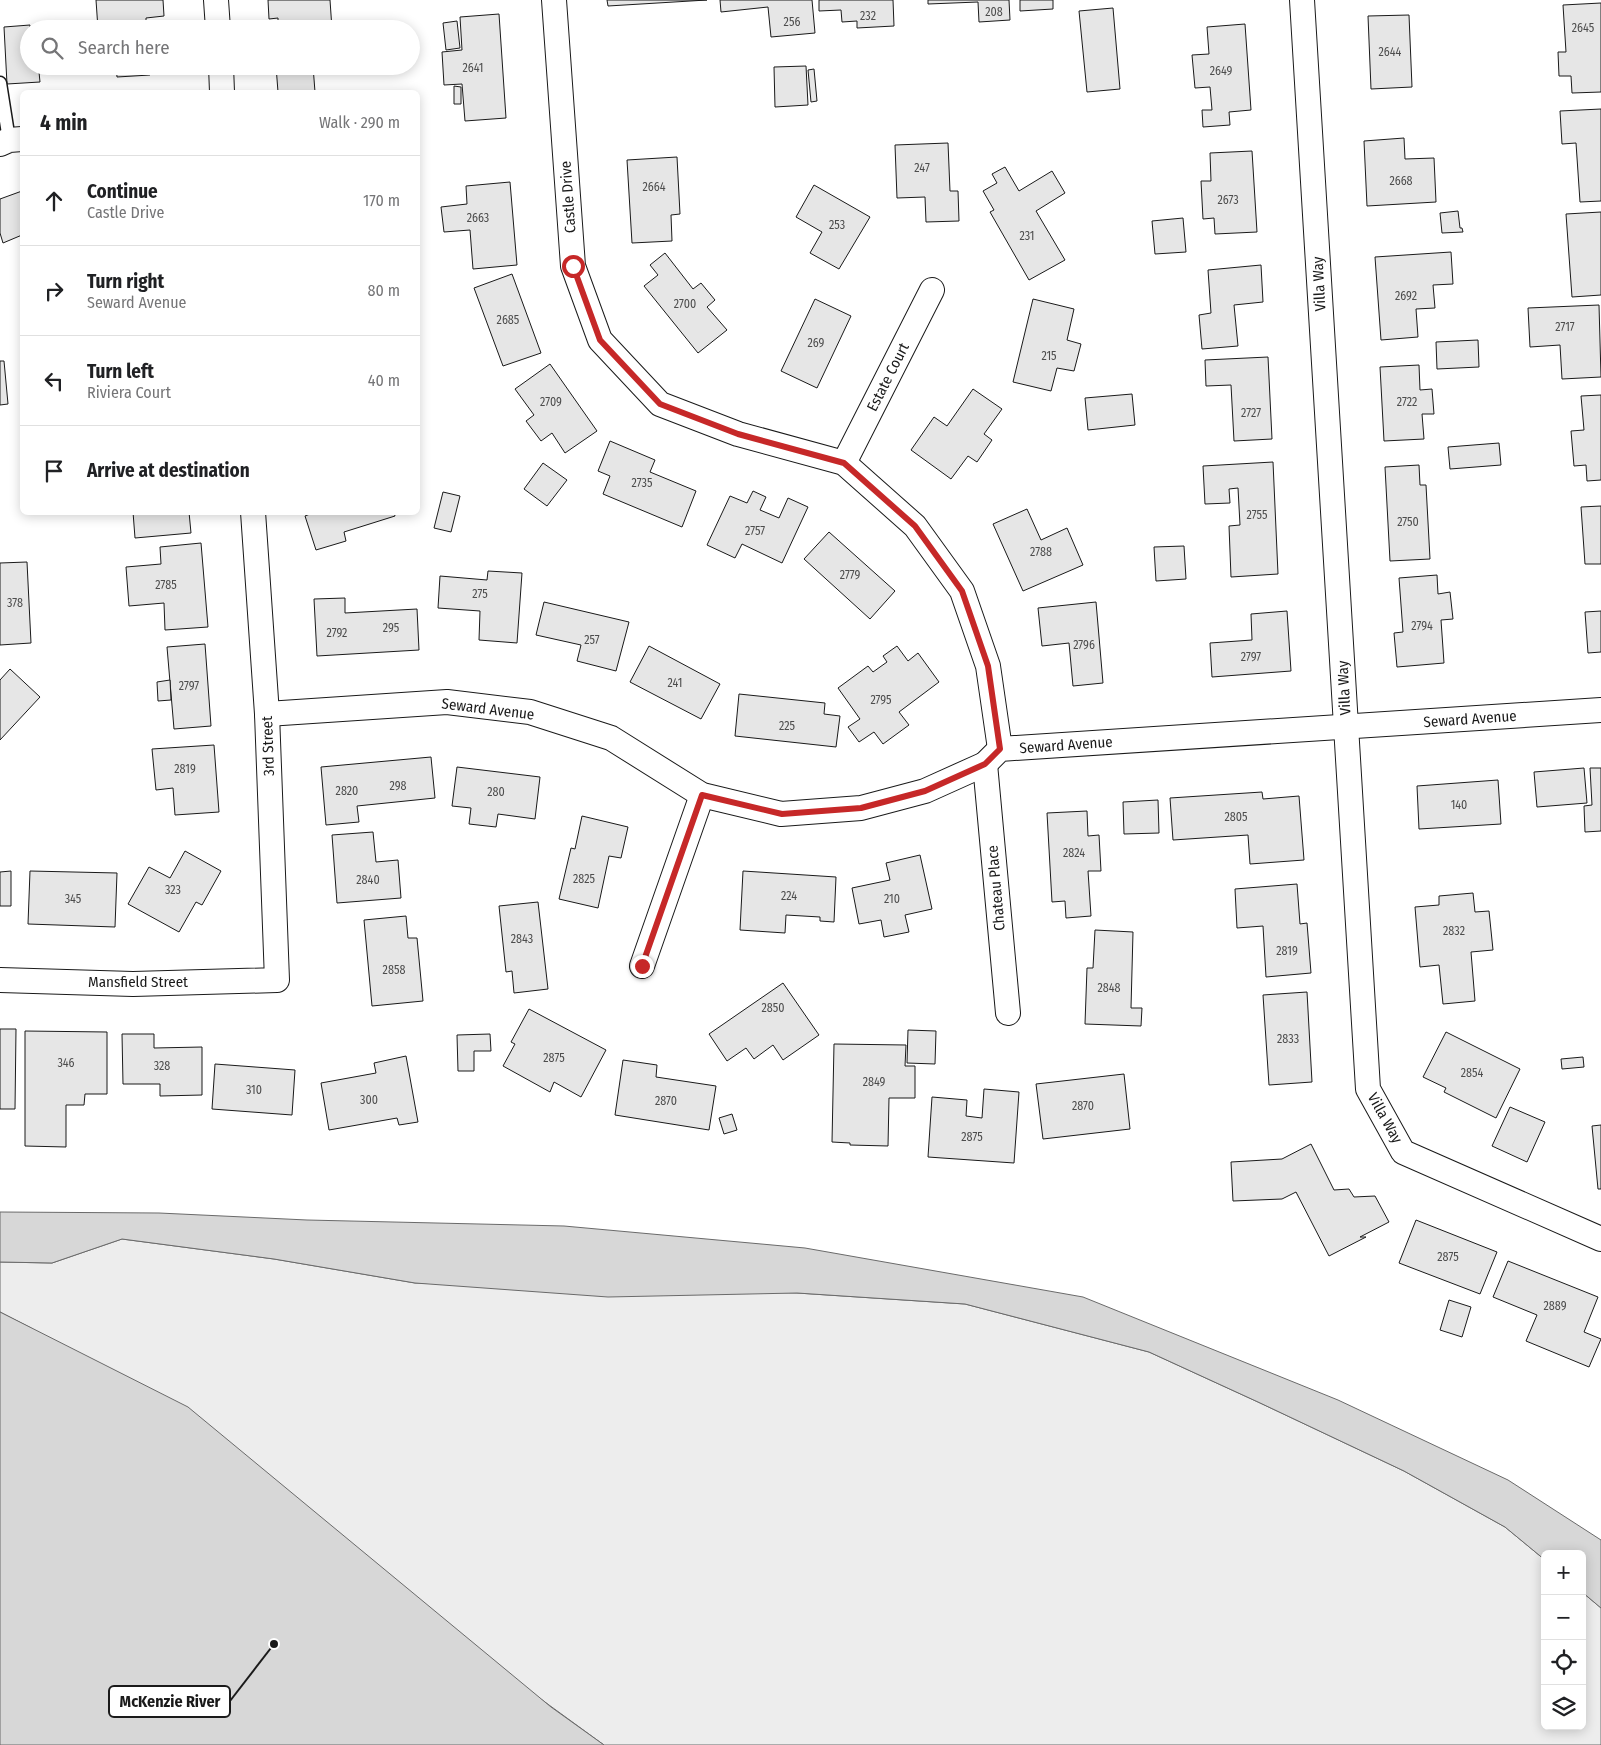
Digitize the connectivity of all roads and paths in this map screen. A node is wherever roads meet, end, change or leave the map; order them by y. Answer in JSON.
{"nodes":[{"id":1,"x":216,"y":0,"type":"edge"},
{"id":2,"x":554,"y":0,"type":"edge"},
{"id":3,"x":1302,"y":0,"type":"edge"},
{"id":4,"x":217,"y":20,"type":"edge"},
{"id":5,"x":221,"y":75,"type":"edge"},
{"id":6,"x":0,"y":84,"type":"edge"},
{"id":7,"x":222,"y":90,"type":"edge"},
{"id":8,"x":10,"y":141,"type":"edge"},
{"id":9,"x":932,"y":290,"type":"dead end"},
{"id":10,"x":844,"y":463,"type":"junction"},
{"id":11,"x":253,"y":515,"type":"edge"},
{"id":12,"x":1601,"y":710,"type":"edge"},
{"id":13,"x":267,"y":714,"type":"junction"},
{"id":14,"x":1346,"y":727,"type":"junction"},
{"id":15,"x":992,"y":757,"type":"junction"},
{"id":16,"x":702,"y":795,"type":"junction"},
{"id":17,"x":642,"y":966,"type":"dead end"},
{"id":18,"x":0,"y":980,"type":"edge"},
{"id":19,"x":277,"y":980,"type":"joint"},
{"id":20,"x":1008,"y":1013,"type":"dead end"},
{"id":21,"x":1601,"y":1239,"type":"edge"}],
"edges":[{"from":1,"to":4,"type":"street"},
{"from":2,"to":10,"type":"street","name":"Castle Drive"},
{"from":3,"to":14,"type":"street","name":"Villa Way"},
{"from":5,"to":7,"type":"street"},
{"from":6,"to":8,"type":"lane"},
{"from":9,"to":10,"type":"street","name":"Estate Court"},
{"from":10,"to":15,"type":"street","name":"Castle Drive"},
{"from":11,"to":13,"type":"street","name":"3rd Street"},
{"from":12,"to":14,"type":"street","name":"Seward Avenue"},
{"from":13,"to":16,"type":"street","name":"Seward Avenue"},
{"from":13,"to":19,"type":"street","name":"3rd Street"},
{"from":14,"to":15,"type":"street","name":"Seward Avenue"},
{"from":14,"to":21,"type":"street","name":"Villa Way"},
{"from":15,"to":16,"type":"street","name":"Seward Avenue"},
{"from":15,"to":20,"type":"street","name":"Chateau Place"},
{"from":16,"to":17,"type":"street"},
{"from":18,"to":19,"type":"street","name":"Mansfield Street"}]}
